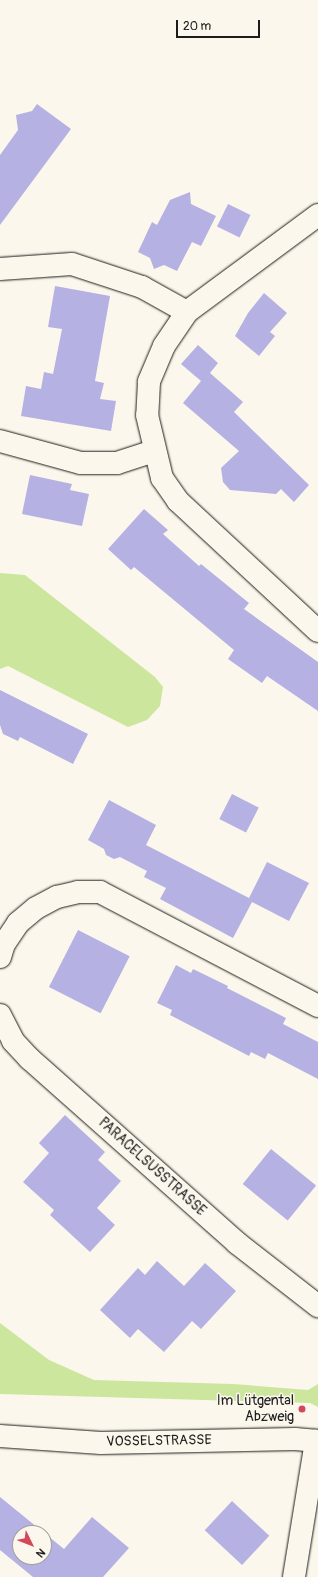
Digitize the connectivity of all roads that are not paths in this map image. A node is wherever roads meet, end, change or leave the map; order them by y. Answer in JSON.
{"nodes":[{"id":1,"x":318,"y":215,"type":"edge"},
{"id":2,"x":0,"y":269,"type":"edge"},
{"id":3,"x":187,"y":312,"type":"junction"},
{"id":4,"x":0,"y":441,"type":"edge"},
{"id":5,"x":154,"y":451,"type":"junction"},
{"id":6,"x":318,"y":631,"type":"edge"},
{"id":7,"x":0,"y":957,"type":"edge"},
{"id":8,"x":318,"y":1006,"type":"edge"},
{"id":9,"x":0,"y":1015,"type":"edge"},
{"id":10,"x":318,"y":1306,"type":"edge"},
{"id":11,"x":0,"y":1436,"type":"edge"},
{"id":12,"x":317,"y":1441,"type":"edge"},
{"id":13,"x":294,"y":1577,"type":"edge"}],
"edges":[{"from":1,"to":3,"type":"street"},
{"from":2,"to":3,"type":"street"},
{"from":3,"to":5,"type":"street"},
{"from":4,"to":5,"type":"street"},
{"from":5,"to":6,"type":"street"},
{"from":7,"to":8,"type":"street"},
{"from":9,"to":10,"type":"street","name":"PARACELSUSSTRASSE"},
{"from":11,"to":12,"type":"street","name":"VOSSELSTRASSE"},
{"from":12,"to":13,"type":"street"}]}
